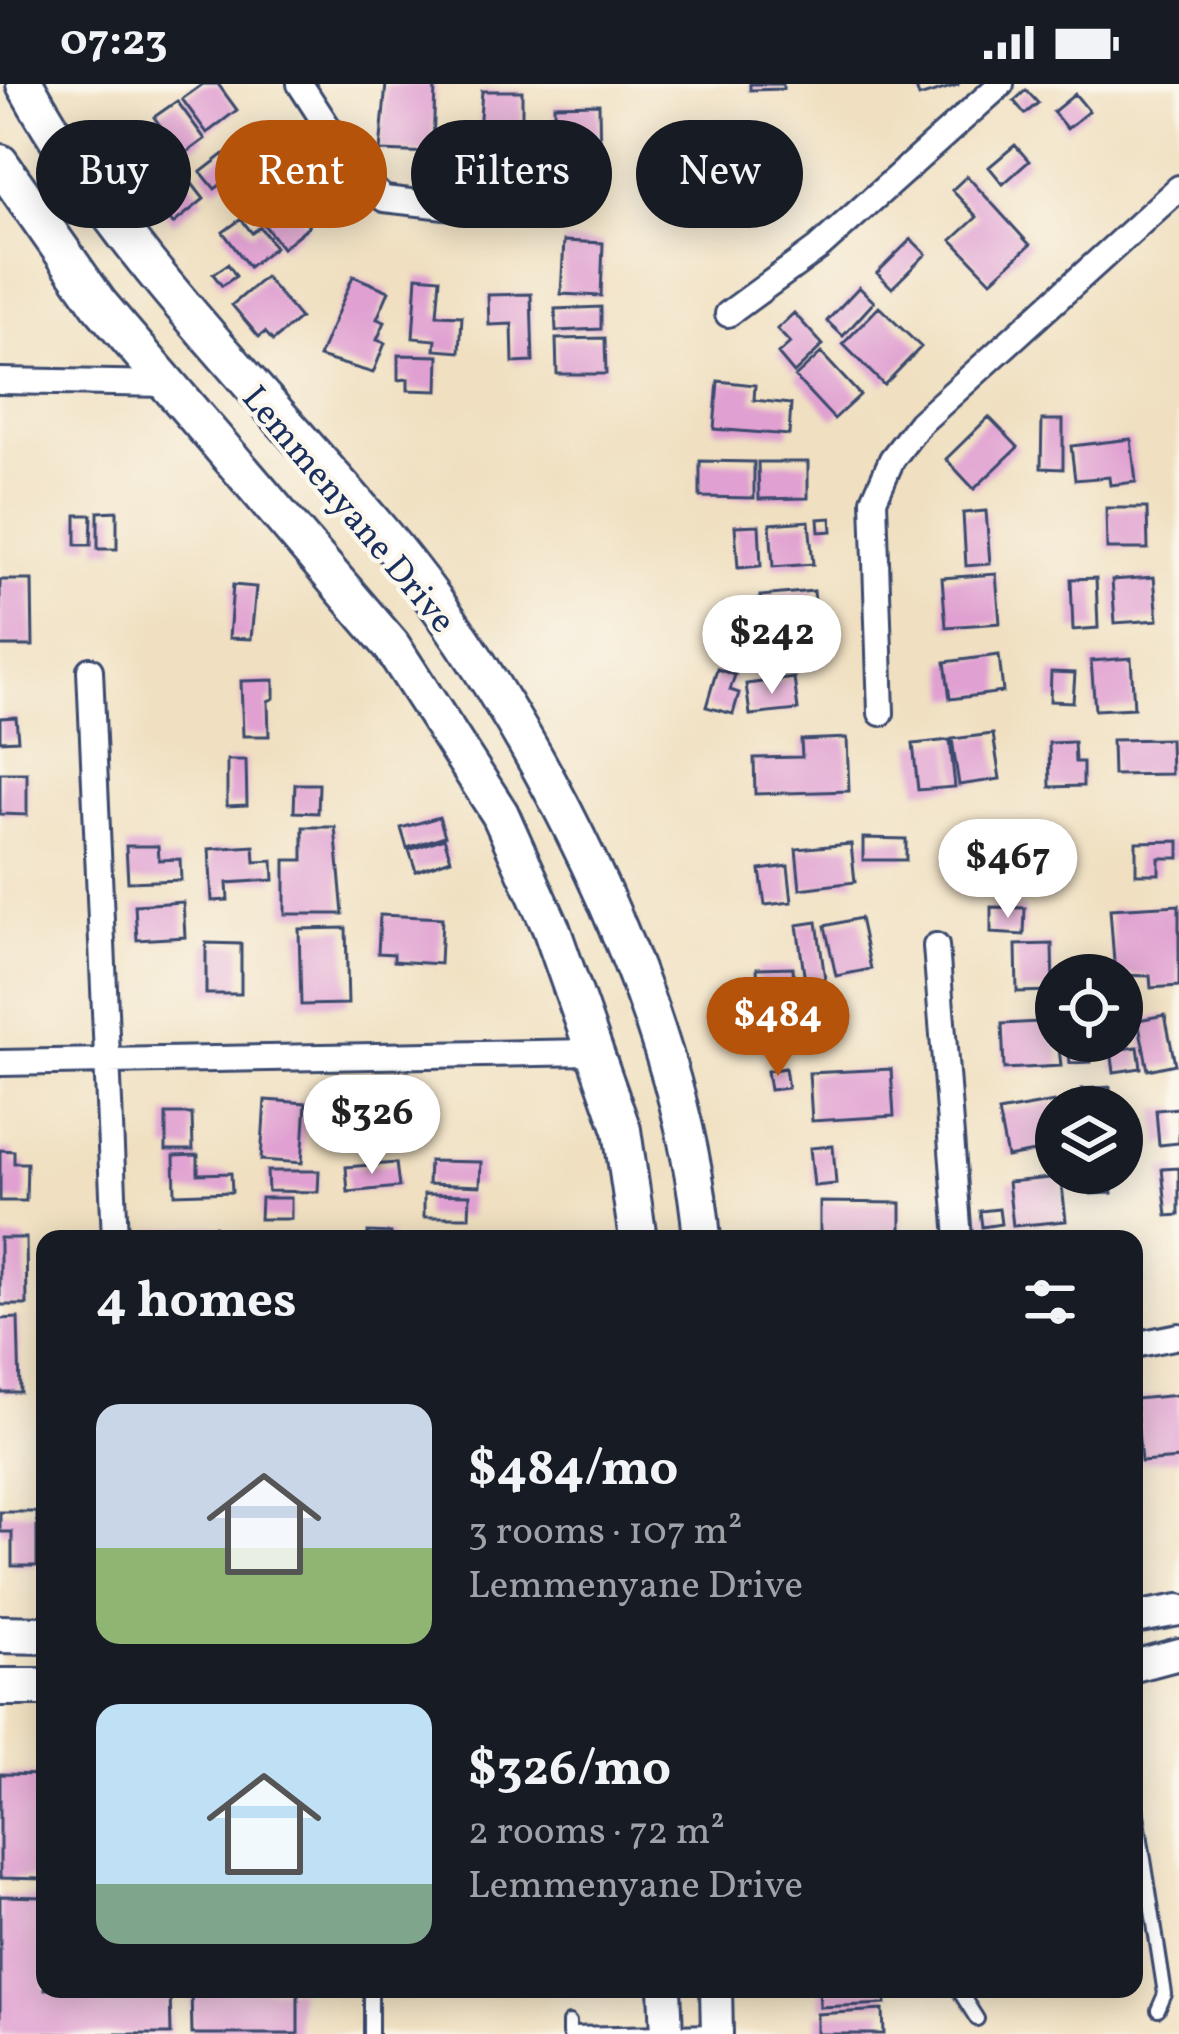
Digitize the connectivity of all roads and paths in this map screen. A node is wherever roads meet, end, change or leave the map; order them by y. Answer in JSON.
{"nodes":[{"id":1,"x":25,"y":84,"type":"edge"},
{"id":2,"x":300,"y":84,"type":"edge"},
{"id":3,"x":1001,"y":84,"type":"edge"},
{"id":4,"x":0,"y":163,"type":"edge"},
{"id":5,"x":1179,"y":188,"type":"edge"},
{"id":6,"x":411,"y":202,"type":"edge"},
{"id":7,"x":728,"y":314,"type":"dead end"},
{"id":8,"x":0,"y":381,"type":"edge"},
{"id":9,"x":170,"y":384,"type":"junction"},
{"id":10,"x":90,"y":670,"type":"dead end"},
{"id":11,"x":881,"y":713,"type":"dead end"},
{"id":12,"x":936,"y":946,"type":"dead end"},
{"id":13,"x":593,"y":1052,"type":"junction"},
{"id":14,"x":0,"y":1063,"type":"edge"},
{"id":15,"x":107,"y":1063,"type":"junction"},
{"id":16,"x":115,"y":1230,"type":"edge"},
{"id":17,"x":637,"y":1230,"type":"edge"},
{"id":18,"x":700,"y":1230,"type":"edge"},
{"id":19,"x":958,"y":1230,"type":"edge"},
{"id":20,"x":1179,"y":1336,"type":"edge"},
{"id":21,"x":1143,"y":1343,"type":"edge"},
{"id":22,"x":1179,"y":1610,"type":"edge"},
{"id":23,"x":1143,"y":1616,"type":"edge"},
{"id":24,"x":0,"y":1634,"type":"edge"},
{"id":25,"x":36,"y":1635,"type":"edge"},
{"id":26,"x":1179,"y":1654,"type":"edge"},
{"id":27,"x":1143,"y":1664,"type":"edge"},
{"id":28,"x":36,"y":1687,"type":"edge"},
{"id":29,"x":0,"y":1688,"type":"edge"},
{"id":30,"x":1143,"y":1887,"type":"edge"},
{"id":31,"x":371,"y":1998,"type":"edge"},
{"id":32,"x":665,"y":1998,"type":"edge"},
{"id":33,"x":716,"y":1998,"type":"edge"},
{"id":34,"x":964,"y":1998,"type":"edge"},
{"id":35,"x":1158,"y":2010,"type":"dead end"},
{"id":36,"x":977,"y":2019,"type":"dead end"},
{"id":37,"x":569,"y":2024,"type":"dead end"},
{"id":38,"x":667,"y":2032,"type":"edge"},
{"id":39,"x":717,"y":2032,"type":"edge"},
{"id":40,"x":371,"y":2034,"type":"edge"}],
"edges":[{"from":1,"to":18,"type":"main road","name":"Lemmenyane Drive"},
{"from":2,"to":6,"type":"street"},
{"from":3,"to":7,"type":"street"},
{"from":4,"to":9,"type":"main road","name":"Lemmenyane Drive"},
{"from":5,"to":11,"type":"street"},
{"from":8,"to":9,"type":"street"},
{"from":9,"to":13,"type":"main road","name":"Lemmenyane Drive"},
{"from":10,"to":15,"type":"street"},
{"from":12,"to":19,"type":"street"},
{"from":13,"to":15,"type":"street"},
{"from":13,"to":17,"type":"main road","name":"Lemmenyane Drive"},
{"from":14,"to":15,"type":"street"},
{"from":15,"to":16,"type":"street"},
{"from":20,"to":21,"type":"street"},
{"from":22,"to":23,"type":"street"},
{"from":24,"to":25,"type":"main road"},
{"from":26,"to":27,"type":"street"},
{"from":28,"to":29,"type":"main road"},
{"from":30,"to":35,"type":"lane"},
{"from":31,"to":40,"type":"lane"},
{"from":32,"to":38,"type":"street"},
{"from":33,"to":39,"type":"street"},
{"from":34,"to":36,"type":"lane"},
{"from":37,"to":38,"type":"lane"},
{"from":38,"to":39,"type":"lane"}]}
